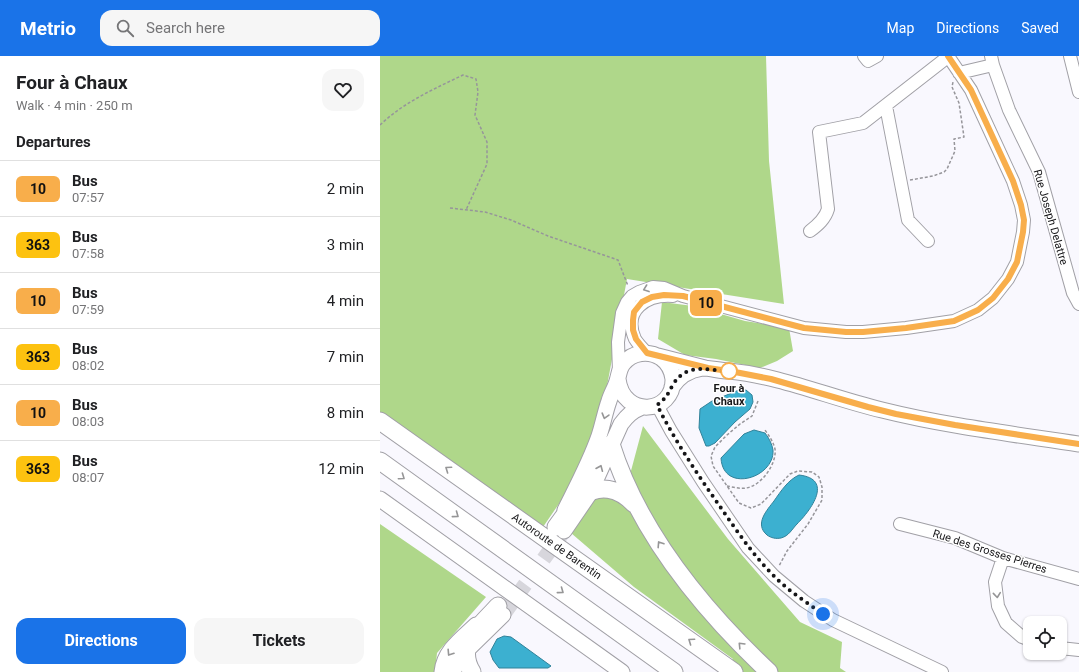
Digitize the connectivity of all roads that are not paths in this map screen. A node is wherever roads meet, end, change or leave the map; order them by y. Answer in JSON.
{"nodes":[{"id":1,"x":864,"y":56,"type":"edge"},
{"id":2,"x":877,"y":56,"type":"edge"},
{"id":3,"x":1070,"y":56,"type":"edge"},
{"id":4,"x":943,"y":58,"type":"edge"},
{"id":5,"x":992,"y":61,"type":"edge"},
{"id":6,"x":960,"y":74,"type":"junction"},
{"id":7,"x":1079,"y":92,"type":"edge"},
{"id":8,"x":886,"y":106,"type":"junction"},
{"id":9,"x":810,"y":231,"type":"dead end"},
{"id":10,"x":928,"y":241,"type":"dead end"},
{"id":11,"x":683,"y":296,"type":"junction"},
{"id":12,"x":1079,"y":304,"type":"edge"},
{"id":13,"x":652,"y":354,"type":"junction"},
{"id":14,"x":708,"y":368,"type":"junction"},
{"id":15,"x":619,"y":376,"type":"junction"},
{"id":16,"x":672,"y":387,"type":"junction"},
{"id":17,"x":650,"y":406,"type":"junction"},
{"id":18,"x":380,"y":421,"type":"edge"},
{"id":19,"x":611,"y":444,"type":"junction"},
{"id":20,"x":1079,"y":444,"type":"edge"},
{"id":21,"x":380,"y":461,"type":"edge"},
{"id":22,"x":590,"y":493,"type":"junction"},
{"id":23,"x":380,"y":500,"type":"edge"},
{"id":24,"x":637,"y":507,"type":"junction"},
{"id":25,"x":380,"y":510,"type":"edge"},
{"id":26,"x":900,"y":524,"type":"dead end"},
{"id":27,"x":560,"y":529,"type":"joint"},
{"id":28,"x":1003,"y":558,"type":"junction"},
{"id":29,"x":1079,"y":579,"type":"edge"},
{"id":30,"x":500,"y":611,"type":"joint"},
{"id":31,"x":1023,"y":637,"type":"edge"},
{"id":32,"x":1067,"y":649,"type":"edge"},
{"id":33,"x":466,"y":650,"type":"junction"},
{"id":34,"x":1079,"y":650,"type":"edge"},
{"id":35,"x":607,"y":667,"type":"edge"},
{"id":36,"x":442,"y":672,"type":"edge"},
{"id":37,"x":453,"y":672,"type":"edge"},
{"id":38,"x":472,"y":672,"type":"edge"},
{"id":39,"x":622,"y":672,"type":"edge"},
{"id":40,"x":674,"y":672,"type":"edge"},
{"id":41,"x":734,"y":672,"type":"edge"},
{"id":42,"x":769,"y":672,"type":"edge"},
{"id":43,"x":942,"y":672,"type":"edge"}],
"edges":[{"from":1,"to":2,"type":"street"},
{"from":3,"to":7,"type":"street"},
{"from":4,"to":6,"type":"street"},
{"from":4,"to":8,"type":"street"},
{"from":5,"to":6,"type":"street","name":"Rue Joseph Delattre"},
{"from":5,"to":12,"type":"street","name":"Rue Joseph Delattre"},
{"from":6,"to":11,"type":"street"},
{"from":8,"to":9,"type":"street"},
{"from":8,"to":10,"type":"street"},
{"from":11,"to":13,"type":"street"},
{"from":11,"to":15,"type":"street","one_way":true},
{"from":13,"to":14,"type":"main road"},
{"from":13,"to":15,"type":"main road"},
{"from":13,"to":16,"type":"main road"},
{"from":14,"to":16,"type":"main road"},
{"from":14,"to":20,"type":"main road"},
{"from":15,"to":17,"type":"main road"},
{"from":15,"to":27,"type":"main road","one_way":true},
{"from":16,"to":17,"type":"main road"},
{"from":17,"to":19,"type":"main road"},
{"from":17,"to":43,"type":"street"},
{"from":41,"to":18,"type":"highway","name":"Autoroute de Barentin","one_way":true},
{"from":22,"to":19,"type":"main road","one_way":true},
{"from":19,"to":24,"type":"highway"},
{"from":21,"to":40,"type":"highway","one_way":true},
{"from":22,"to":24,"type":"highway"},
{"from":22,"to":27,"type":"highway"},
{"from":23,"to":35,"type":"main road"},
{"from":42,"to":24,"type":"highway","one_way":true},
{"from":25,"to":35,"type":"main road"},
{"from":26,"to":28,"type":"street","name":"Rue des Grosses Pierres"},
{"from":28,"to":29,"type":"street","name":"Rue des Grosses Pierres"},
{"from":28,"to":31,"type":"street","one_way":true},
{"from":30,"to":33,"type":"highway"},
{"from":30,"to":36,"type":"main road","one_way":true},
{"from":32,"to":34,"type":"street"},
{"from":33,"to":37,"type":"main road"},
{"from":33,"to":38,"type":"highway"},
{"from":35,"to":39,"type":"main road"}]}
